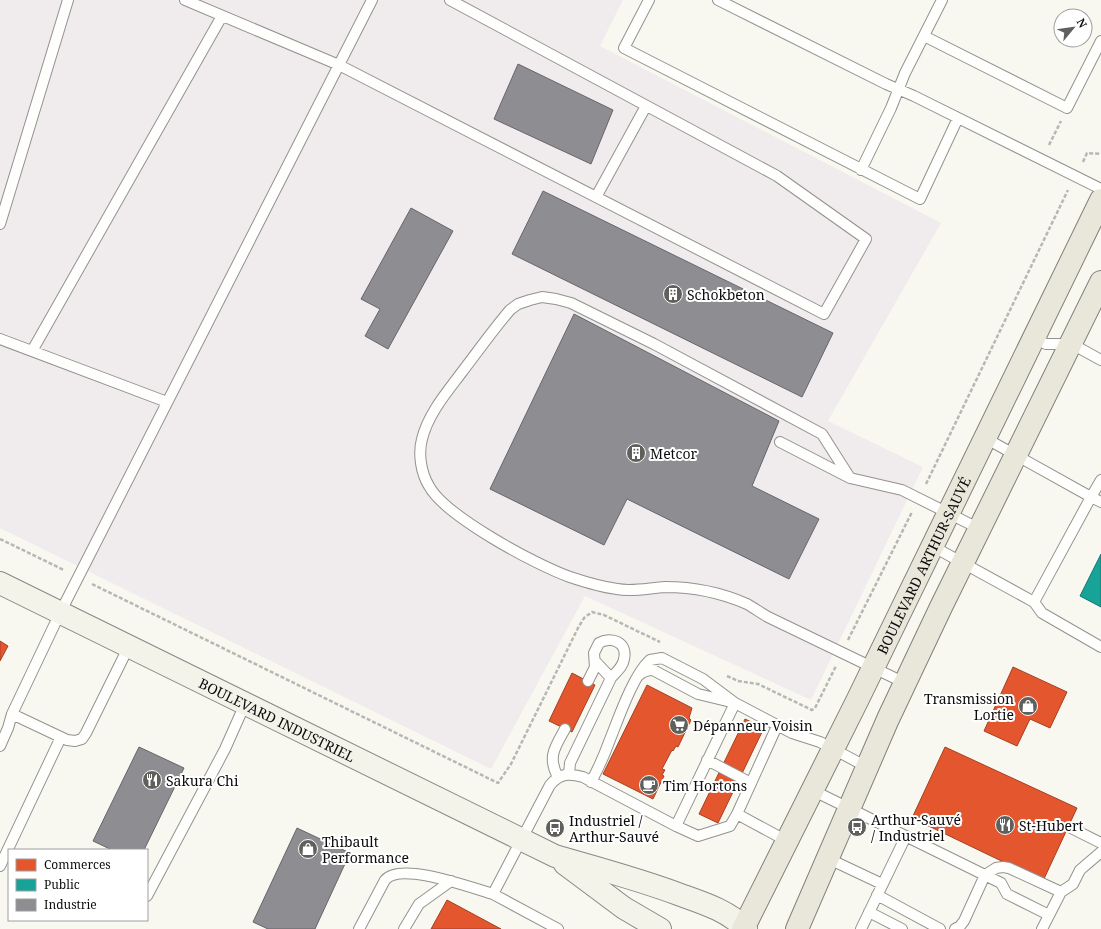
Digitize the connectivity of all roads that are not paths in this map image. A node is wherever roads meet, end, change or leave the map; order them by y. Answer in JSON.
{"nodes":[{"id":1,"x":68,"y":0,"type":"edge"},
{"id":2,"x":185,"y":0,"type":"edge"},
{"id":3,"x":372,"y":0,"type":"edge"},
{"id":4,"x":450,"y":0,"type":"edge"},
{"id":5,"x":649,"y":0,"type":"edge"},
{"id":6,"x":718,"y":0,"type":"edge"},
{"id":7,"x":942,"y":0,"type":"edge"},
{"id":8,"x":222,"y":16,"type":"junction"},
{"id":9,"x":924,"y":36,"type":"junction"},
{"id":10,"x":1101,"y":41,"type":"edge"},
{"id":11,"x":339,"y":66,"type":"junction"},
{"id":12,"x":898,"y":89,"type":"junction"},
{"id":13,"x":646,"y":106,"type":"junction"},
{"id":14,"x":958,"y":118,"type":"junction"},
{"id":15,"x":861,"y":170,"type":"junction"},
{"id":16,"x":1101,"y":189,"type":"edge"},
{"id":17,"x":596,"y":197,"type":"junction"},
{"id":18,"x":1101,"y":200,"type":"edge"},
{"id":19,"x":0,"y":224,"type":"edge"},
{"id":20,"x":1101,"y":282,"type":"edge"},
{"id":21,"x":1034,"y":338,"type":"junction"},
{"id":22,"x":0,"y":339,"type":"edge"},
{"id":23,"x":1072,"y":344,"type":"junction"},
{"id":24,"x":32,"y":351,"type":"junction"},
{"id":25,"x":1101,"y":360,"type":"edge"},
{"id":26,"x":167,"y":402,"type":"junction"},
{"id":27,"x":985,"y":438,"type":"junction"},
{"id":28,"x":780,"y":442,"type":"dead end"},
{"id":29,"x":1016,"y":456,"type":"junction"},
{"id":30,"x":850,"y":478,"type":"junction"},
{"id":31,"x":1101,"y":480,"type":"edge"},
{"id":32,"x":1091,"y":497,"type":"junction"},
{"id":33,"x":1101,"y":502,"type":"edge"},
{"id":34,"x":949,"y":512,"type":"junction"},
{"id":35,"x":980,"y":529,"type":"junction"},
{"id":36,"x":932,"y":546,"type":"junction"},
{"id":37,"x":963,"y":563,"type":"junction"},
{"id":38,"x":0,"y":583,"type":"edge"},
{"id":39,"x":1034,"y":602,"type":"junction"},
{"id":40,"x":60,"y":613,"type":"junction"},
{"id":41,"x":129,"y":646,"type":"junction"},
{"id":42,"x":1101,"y":647,"type":"edge"},
{"id":43,"x":595,"y":661,"type":"junction"},
{"id":44,"x":873,"y":668,"type":"junction"},
{"id":45,"x":637,"y":677,"type":"junction"},
{"id":46,"x":611,"y":678,"type":"junction"},
{"id":47,"x":588,"y":681,"type":"dead end"},
{"id":48,"x":905,"y":683,"type":"junction"},
{"id":49,"x":735,"y":703,"type":"junction"},
{"id":50,"x":245,"y":704,"type":"junction"},
{"id":51,"x":12,"y":714,"type":"junction"},
{"id":52,"x":777,"y":726,"type":"junction"},
{"id":53,"x":565,"y":729,"type":"dead end"},
{"id":54,"x":61,"y":737,"type":"junction"},
{"id":55,"x":0,"y":746,"type":"edge"},
{"id":56,"x":833,"y":749,"type":"junction"},
{"id":57,"x":707,"y":760,"type":"junction"},
{"id":58,"x":867,"y":767,"type":"junction"},
{"id":59,"x":569,"y":774,"type":"junction"},
{"id":60,"x":558,"y":777,"type":"junction"},
{"id":61,"x":591,"y":782,"type":"junction"},
{"id":62,"x":751,"y":783,"type":"junction"},
{"id":63,"x":812,"y":790,"type":"junction"},
{"id":64,"x":849,"y":808,"type":"junction"},
{"id":65,"x":737,"y":814,"type":"junction"},
{"id":66,"x":676,"y":826,"type":"junction"},
{"id":67,"x":1071,"y":828,"type":"dead end"},
{"id":68,"x":906,"y":836,"type":"junction"},
{"id":69,"x":522,"y":840,"type":"junction"},
{"id":70,"x":787,"y":841,"type":"junction"},
{"id":71,"x":1101,"y":844,"type":"edge"},
{"id":72,"x":8,"y":849,"type":"edge"},
{"id":73,"x":8,"y":849,"type":"edge"},
{"id":74,"x":1101,"y":852,"type":"edge"},
{"id":75,"x":555,"y":856,"type":"junction"},
{"id":76,"x":827,"y":858,"type":"junction"},
{"id":77,"x":0,"y":866,"type":"edge"},
{"id":78,"x":986,"y":875,"type":"junction"},
{"id":79,"x":451,"y":881,"type":"junction"},
{"id":80,"x":882,"y":884,"type":"junction"},
{"id":81,"x":1061,"y":892,"type":"junction"},
{"id":82,"x":148,"y":894,"type":"edge"},
{"id":83,"x":493,"y":894,"type":"junction"},
{"id":84,"x":877,"y":895,"type":"junction"},
{"id":85,"x":869,"y":912,"type":"junction"},
{"id":86,"x":1049,"y":915,"type":"junction"},
{"id":87,"x":744,"y":928,"type":"edge"},
{"id":88,"x":358,"y":929,"type":"edge"},
{"id":89,"x":404,"y":929,"type":"edge"},
{"id":90,"x":558,"y":929,"type":"edge"},
{"id":91,"x":660,"y":929,"type":"edge"},
{"id":92,"x":797,"y":929,"type":"edge"},
{"id":93,"x":861,"y":929,"type":"edge"},
{"id":94,"x":902,"y":929,"type":"edge"},
{"id":95,"x":940,"y":929,"type":"edge"},
{"id":96,"x":955,"y":929,"type":"edge"},
{"id":97,"x":1042,"y":929,"type":"edge"}],
"edges":[{"from":1,"to":19,"type":"lane"},
{"from":2,"to":8,"type":"lane"},
{"from":3,"to":11,"type":"lane"},
{"from":4,"to":13,"type":"lane"},
{"from":5,"to":15,"type":"lane"},
{"from":6,"to":12,"type":"lane"},
{"from":7,"to":9,"type":"lane"},
{"from":8,"to":11,"type":"lane"},
{"from":8,"to":24,"type":"lane"},
{"from":9,"to":10,"type":"lane"},
{"from":9,"to":12,"type":"lane"},
{"from":11,"to":17,"type":"lane"},
{"from":11,"to":26,"type":"lane"},
{"from":12,"to":14,"type":"lane"},
{"from":12,"to":15,"type":"lane"},
{"from":13,"to":17,"type":"lane"},
{"from":13,"to":17,"type":"lane"},
{"from":14,"to":15,"type":"lane"},
{"from":14,"to":16,"type":"lane"},
{"from":18,"to":21,"type":"main road","name":"BOULEVARD ARTHUR-SAUVÉ"},
{"from":20,"to":23,"type":"main road"},
{"from":21,"to":23,"type":"lane"},
{"from":21,"to":27,"type":"main road","name":"BOULEVARD ARTHUR-SAUVÉ"},
{"from":22,"to":24,"type":"lane"},
{"from":23,"to":25,"type":"lane"},
{"from":23,"to":29,"type":"main road"},
{"from":24,"to":26,"type":"lane"},
{"from":26,"to":40,"type":"lane"},
{"from":27,"to":29,"type":"lane"},
{"from":27,"to":34,"type":"main road","name":"BOULEVARD ARTHUR-SAUVÉ"},
{"from":28,"to":30,"type":"lane"},
{"from":29,"to":32,"type":"lane"},
{"from":29,"to":35,"type":"main road"},
{"from":30,"to":34,"type":"lane"},
{"from":30,"to":44,"type":"lane"},
{"from":31,"to":32,"type":"lane"},
{"from":32,"to":33,"type":"lane"},
{"from":32,"to":39,"type":"lane"},
{"from":34,"to":35,"type":"lane"},
{"from":34,"to":36,"type":"main road","name":"BOULEVARD ARTHUR-SAUVÉ"},
{"from":35,"to":37,"type":"main road"},
{"from":36,"to":37,"type":"lane"},
{"from":36,"to":44,"type":"main road","name":"BOULEVARD ARTHUR-SAUVÉ"},
{"from":37,"to":39,"type":"lane"},
{"from":37,"to":48,"type":"main road"},
{"from":38,"to":40,"type":"street","name":"BOULEVARD INDUSTRIEL"},
{"from":39,"to":42,"type":"lane"},
{"from":40,"to":41,"type":"street","name":"BOULEVARD INDUSTRIEL"},
{"from":40,"to":51,"type":"lane"},
{"from":41,"to":50,"type":"street","name":"BOULEVARD INDUSTRIEL"},
{"from":41,"to":54,"type":"lane"},
{"from":43,"to":46,"type":"lane"},
{"from":43,"to":46,"type":"lane"},
{"from":43,"to":47,"type":"lane"},
{"from":44,"to":48,"type":"lane"},
{"from":44,"to":56,"type":"main road","name":"BOULEVARD ARTHUR-SAUVÉ"},
{"from":45,"to":49,"type":"lane"},
{"from":45,"to":49,"type":"lane"},
{"from":45,"to":61,"type":"lane"},
{"from":46,"to":59,"type":"lane"},
{"from":48,"to":58,"type":"main road"},
{"from":49,"to":52,"type":"lane"},
{"from":49,"to":57,"type":"lane"},
{"from":50,"to":69,"type":"street","name":"BOULEVARD INDUSTRIEL"},
{"from":50,"to":82,"type":"lane"},
{"from":51,"to":54,"type":"lane"},
{"from":51,"to":55,"type":"lane"},
{"from":52,"to":56,"type":"lane"},
{"from":52,"to":62,"type":"lane"},
{"from":53,"to":60,"type":"lane"},
{"from":54,"to":73,"type":"lane"},
{"from":56,"to":58,"type":"lane"},
{"from":56,"to":63,"type":"main road","name":"BOULEVARD ARTHUR-SAUVÉ"},
{"from":57,"to":62,"type":"lane"},
{"from":57,"to":66,"type":"lane"},
{"from":58,"to":64,"type":"main road"},
{"from":59,"to":60,"type":"lane"},
{"from":59,"to":61,"type":"lane"},
{"from":60,"to":69,"type":"lane"},
{"from":61,"to":66,"type":"lane"},
{"from":62,"to":65,"type":"lane"},
{"from":63,"to":64,"type":"lane"},
{"from":63,"to":70,"type":"main road","name":"BOULEVARD ARTHUR-SAUVÉ"},
{"from":64,"to":68,"type":"lane"},
{"from":64,"to":76,"type":"main road"},
{"from":65,"to":66,"type":"lane"},
{"from":65,"to":70,"type":"lane"},
{"from":67,"to":71,"type":"lane"},
{"from":68,"to":78,"type":"lane"},
{"from":68,"to":80,"type":"lane"},
{"from":69,"to":75,"type":"street","name":"BOULEVARD INDUSTRIEL"},
{"from":69,"to":83,"type":"lane"},
{"from":70,"to":87,"type":"main road","name":"BOULEVARD ARTHUR-SAUVÉ"},
{"from":72,"to":77,"type":"lane"},
{"from":74,"to":81,"type":"lane"},
{"from":75,"to":87,"type":"street","name":"BOULEVARD INDUSTRIEL"},
{"from":75,"to":91,"type":"street","name":"BOULEVARD INDUSTRIEL"},
{"from":76,"to":80,"type":"lane"},
{"from":76,"to":92,"type":"main road"},
{"from":78,"to":81,"type":"lane"},
{"from":78,"to":86,"type":"lane"},
{"from":78,"to":96,"type":"lane"},
{"from":79,"to":83,"type":"lane"},
{"from":79,"to":88,"type":"lane"},
{"from":79,"to":89,"type":"lane"},
{"from":80,"to":84,"type":"lane"},
{"from":81,"to":86,"type":"lane"},
{"from":83,"to":90,"type":"lane"},
{"from":84,"to":85,"type":"lane"},
{"from":84,"to":95,"type":"lane"},
{"from":85,"to":93,"type":"lane"},
{"from":85,"to":94,"type":"lane"},
{"from":86,"to":97,"type":"lane"}]}
